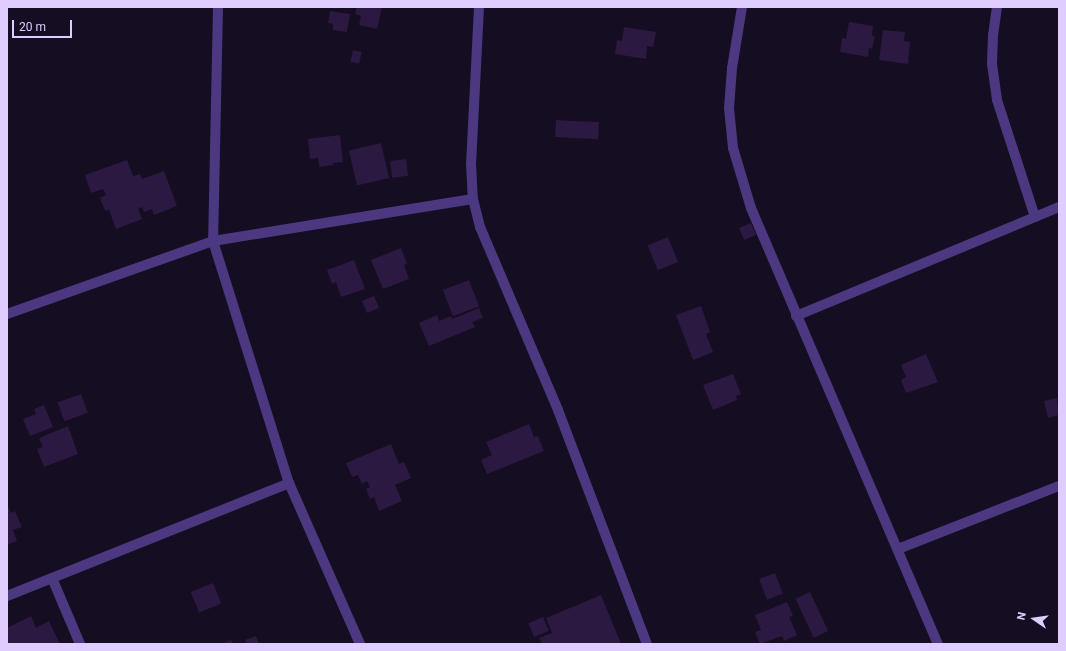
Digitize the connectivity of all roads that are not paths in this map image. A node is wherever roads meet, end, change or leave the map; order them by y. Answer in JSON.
{"nodes":[{"id":1,"x":218,"y":7,"type":"edge"},
{"id":2,"x":479,"y":7,"type":"edge"},
{"id":3,"x":742,"y":7,"type":"edge"},
{"id":4,"x":997,"y":7,"type":"edge"},
{"id":5,"x":473,"y":199,"type":"junction"},
{"id":6,"x":1059,"y":207,"type":"edge"},
{"id":7,"x":1035,"y":217,"type":"junction"},
{"id":8,"x":213,"y":241,"type":"junction"},
{"id":9,"x":7,"y":314,"type":"edge"},
{"id":10,"x":796,"y":316,"type":"junction"},
{"id":11,"x":289,"y":483,"type":"junction"},
{"id":12,"x":1059,"y":486,"type":"edge"},
{"id":13,"x":898,"y":549,"type":"junction"},
{"id":14,"x":52,"y":578,"type":"junction"},
{"id":15,"x":7,"y":596,"type":"edge"},
{"id":16,"x":80,"y":644,"type":"edge"},
{"id":17,"x":360,"y":644,"type":"edge"},
{"id":18,"x":647,"y":644,"type":"edge"},
{"id":19,"x":938,"y":644,"type":"edge"}],
"edges":[{"from":1,"to":8,"type":"street"},
{"from":2,"to":5,"type":"street"},
{"from":3,"to":10,"type":"street"},
{"from":4,"to":7,"type":"street"},
{"from":5,"to":8,"type":"street"},
{"from":5,"to":18,"type":"street"},
{"from":6,"to":7,"type":"street"},
{"from":7,"to":10,"type":"street"},
{"from":8,"to":9,"type":"street"},
{"from":8,"to":11,"type":"street"},
{"from":10,"to":13,"type":"street"},
{"from":11,"to":14,"type":"street"},
{"from":11,"to":17,"type":"street"},
{"from":12,"to":13,"type":"street"},
{"from":13,"to":19,"type":"street"},
{"from":14,"to":15,"type":"street"},
{"from":14,"to":16,"type":"street"}]}
